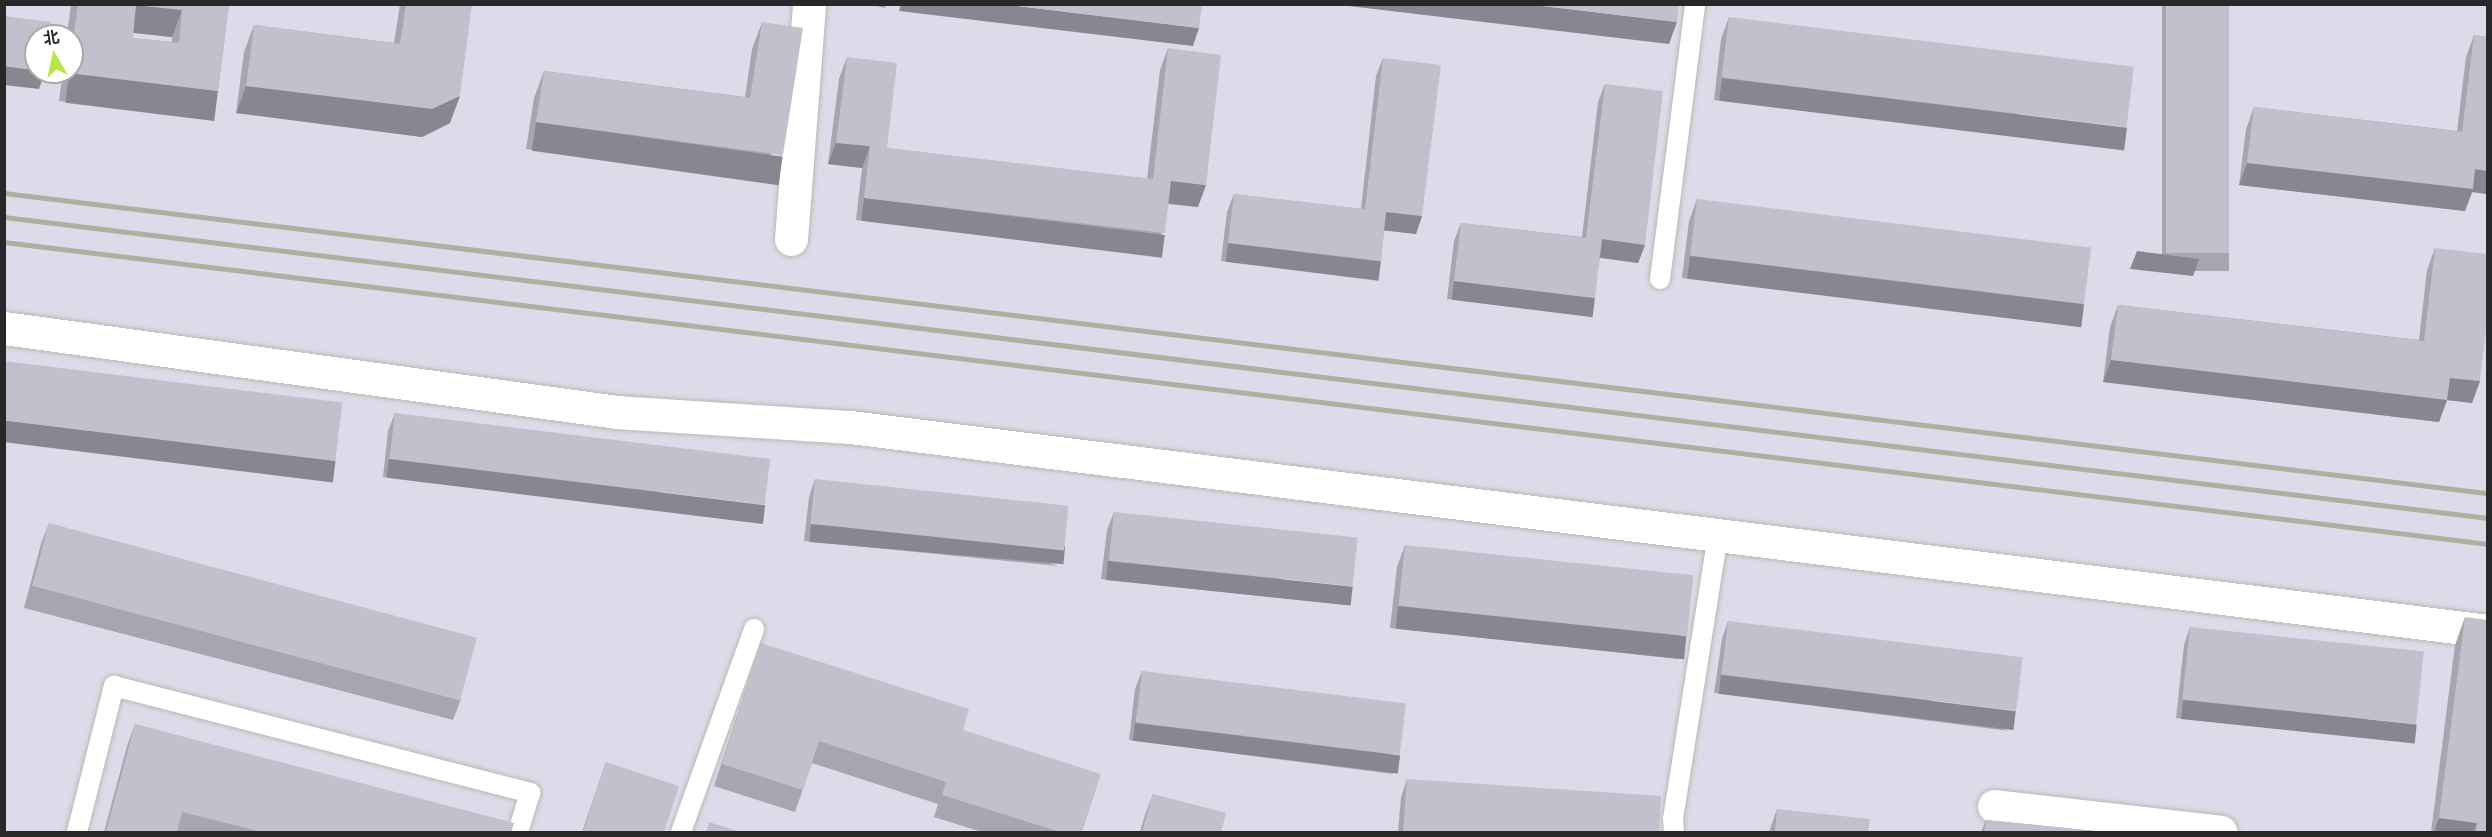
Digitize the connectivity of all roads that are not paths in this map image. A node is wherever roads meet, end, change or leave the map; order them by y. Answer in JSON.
{"nodes":[{"id":1,"x":809,"y":4,"type":"edge"},
{"id":2,"x":1695,"y":4,"type":"edge"},
{"id":3,"x":791,"y":239,"type":"dead end"},
{"id":4,"x":1660,"y":279,"type":"dead end"},
{"id":5,"x":4,"y":328,"type":"edge"},
{"id":6,"x":1718,"y":535,"type":"junction"},
{"id":7,"x":754,"y":629,"type":"dead end"},
{"id":8,"x":2487,"y":631,"type":"edge"},
{"id":9,"x":1994,"y":806,"type":"dead end"},
{"id":10,"x":77,"y":832,"type":"edge"},
{"id":11,"x":518,"y":832,"type":"edge"},
{"id":12,"x":681,"y":832,"type":"edge"},
{"id":13,"x":1674,"y":832,"type":"edge"},
{"id":14,"x":2221,"y":832,"type":"edge"}],
"edges":[{"from":1,"to":3,"type":"street"},
{"from":2,"to":4,"type":"lane"},
{"from":5,"to":6,"type":"street"},
{"from":6,"to":8,"type":"street"},
{"from":6,"to":13,"type":"lane"},
{"from":7,"to":12,"type":"lane"},
{"from":9,"to":14,"type":"street"},
{"from":10,"to":11,"type":"lane"}]}
